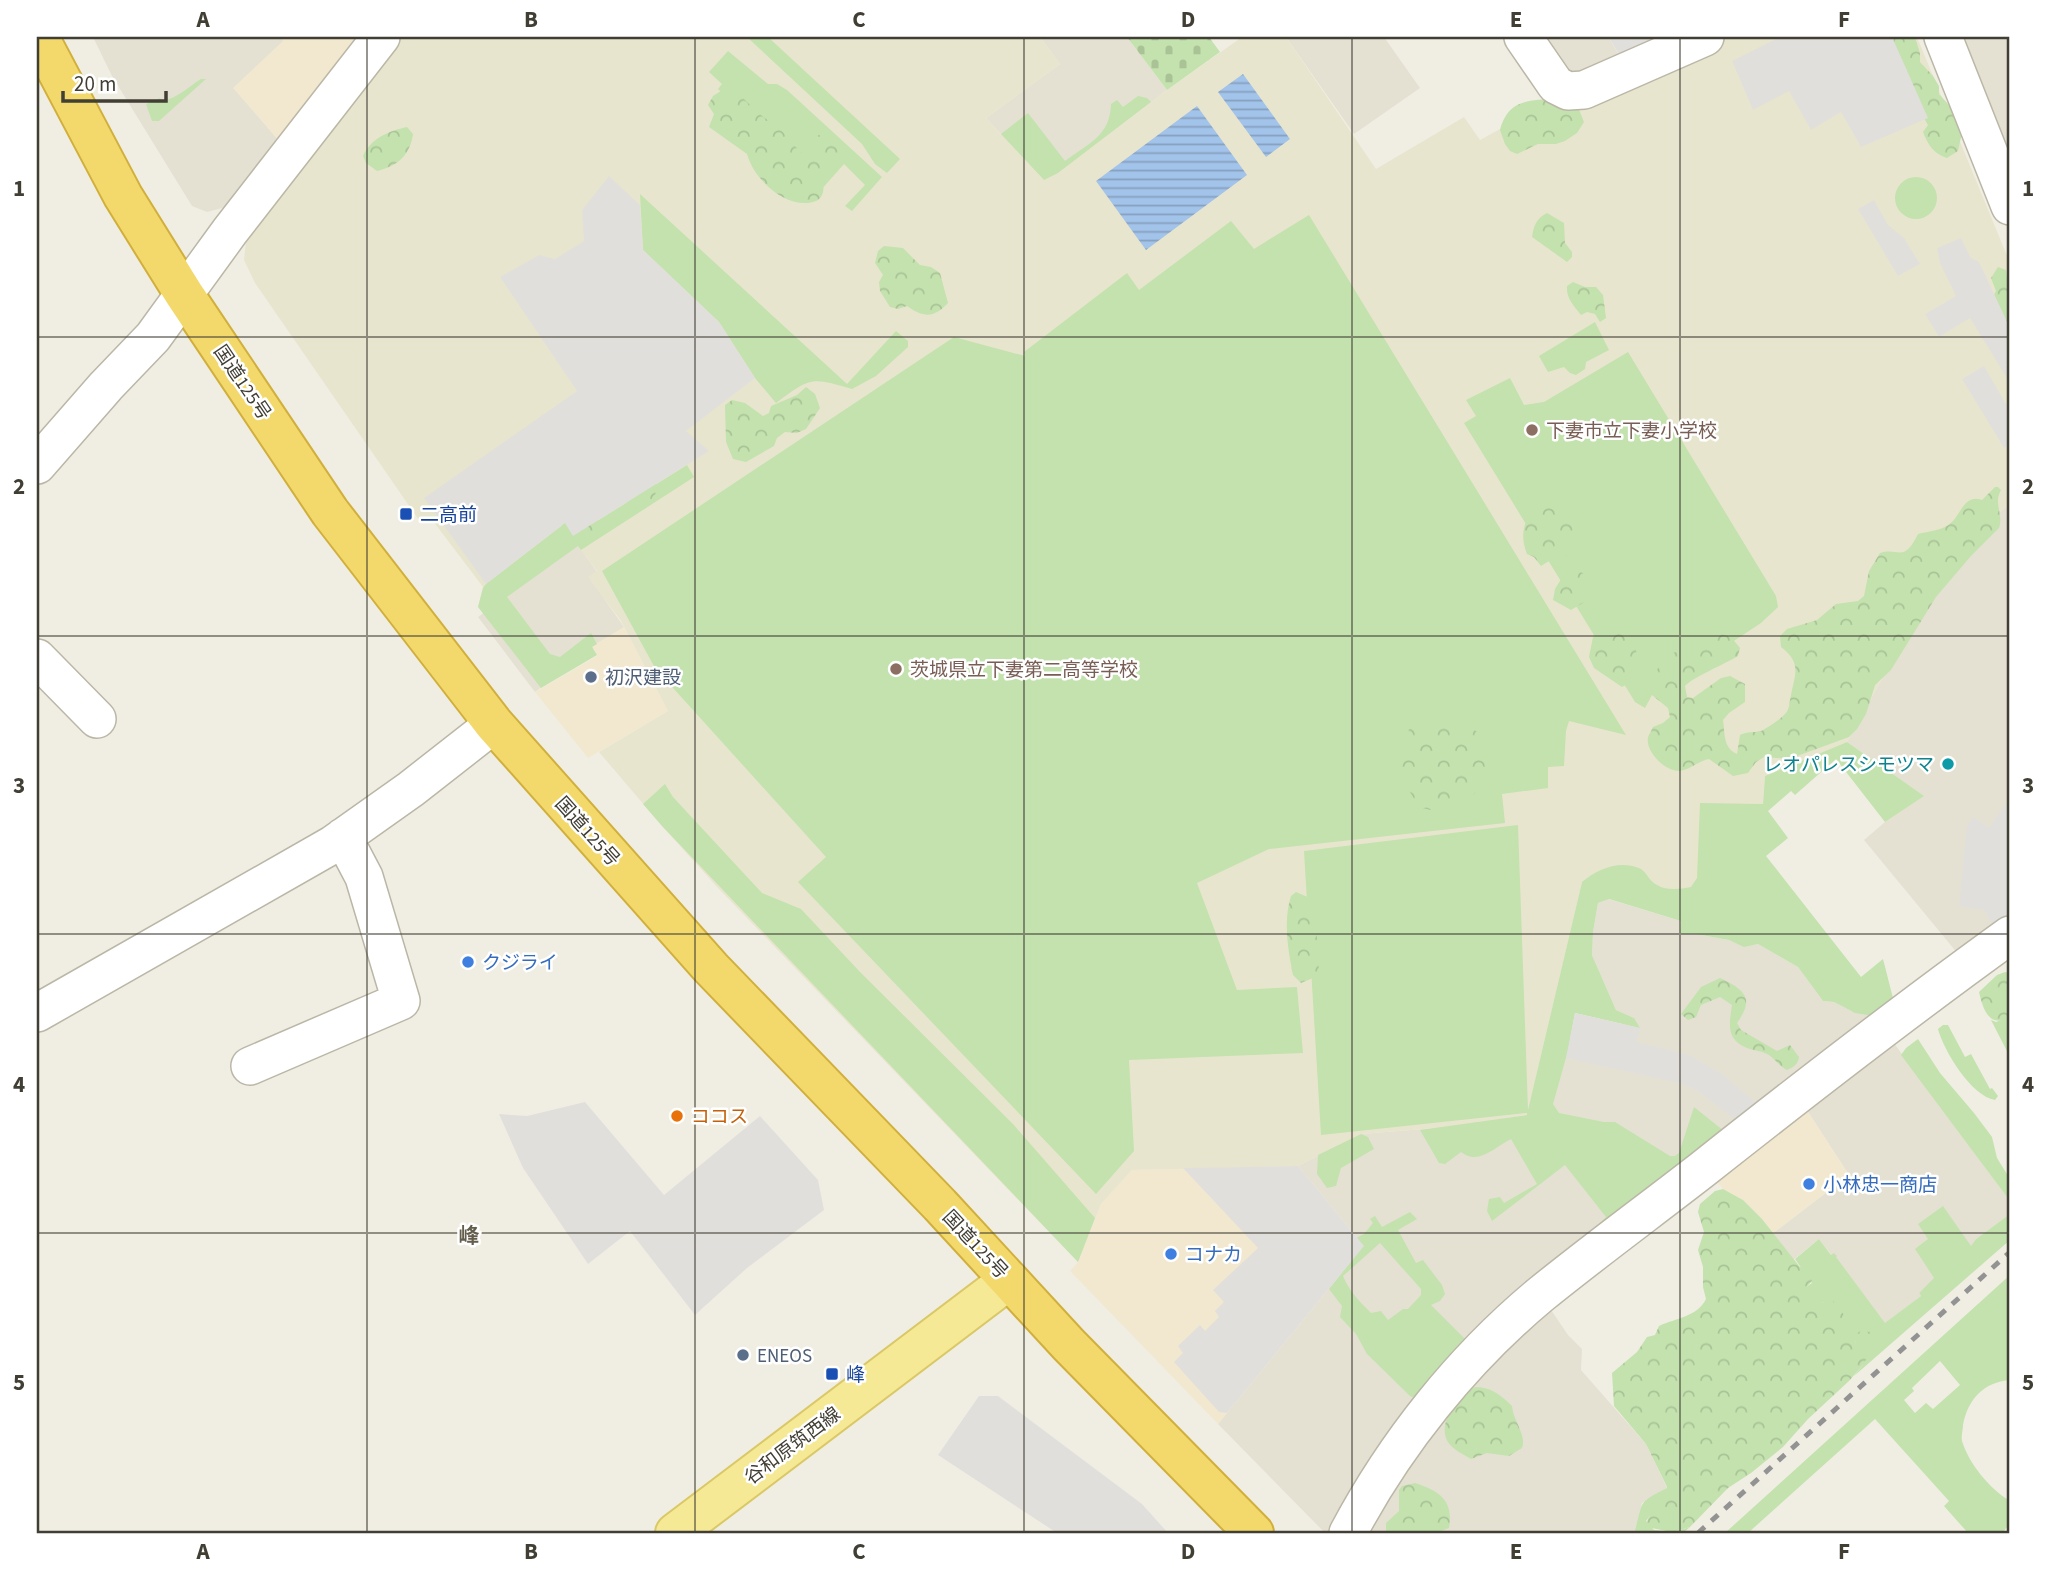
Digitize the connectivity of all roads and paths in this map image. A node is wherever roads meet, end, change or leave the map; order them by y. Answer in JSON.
{"nodes":[{"id":1,"x":39,"y":37,"type":"edge"},
{"id":2,"x":381,"y":37,"type":"edge"},
{"id":3,"x":1523,"y":37,"type":"edge"},
{"id":4,"x":1705,"y":37,"type":"edge"},
{"id":5,"x":1943,"y":37,"type":"edge"},
{"id":6,"x":2010,"y":206,"type":"edge"},
{"id":7,"x":184,"y":294,"type":"junction"},
{"id":8,"x":37,"y":465,"type":"edge"},
{"id":9,"x":37,"y":658,"type":"edge"},
{"id":10,"x":97,"y":719,"type":"dead end"},
{"id":11,"x":494,"y":724,"type":"junction"},
{"id":12,"x":343,"y":837,"type":"junction"},
{"id":13,"x":2010,"y":934,"type":"edge"},
{"id":14,"x":37,"y":1013,"type":"edge"},
{"id":15,"x":250,"y":1066,"type":"dead end"},
{"id":16,"x":1009,"y":1280,"type":"junction"},
{"id":17,"x":675,"y":1533,"type":"edge"},
{"id":18,"x":1254,"y":1533,"type":"edge"},
{"id":19,"x":1348,"y":1533,"type":"edge"}],
"edges":[{"from":1,"to":7,"type":"highway","name":"国道125号"},
{"from":2,"to":7,"type":"street"},
{"from":3,"to":4,"type":"street"},
{"from":5,"to":6,"type":"street"},
{"from":7,"to":8,"type":"street"},
{"from":7,"to":11,"type":"highway","name":"国道125号"},
{"from":9,"to":10,"type":"street"},
{"from":11,"to":12,"type":"street"},
{"from":11,"to":16,"type":"highway","name":"国道125号"},
{"from":12,"to":14,"type":"street"},
{"from":12,"to":15,"type":"street"},
{"from":13,"to":19,"type":"street"},
{"from":16,"to":17,"type":"main road","name":"谷和原筑西線"},
{"from":16,"to":18,"type":"highway","name":"国道125号"}]}
